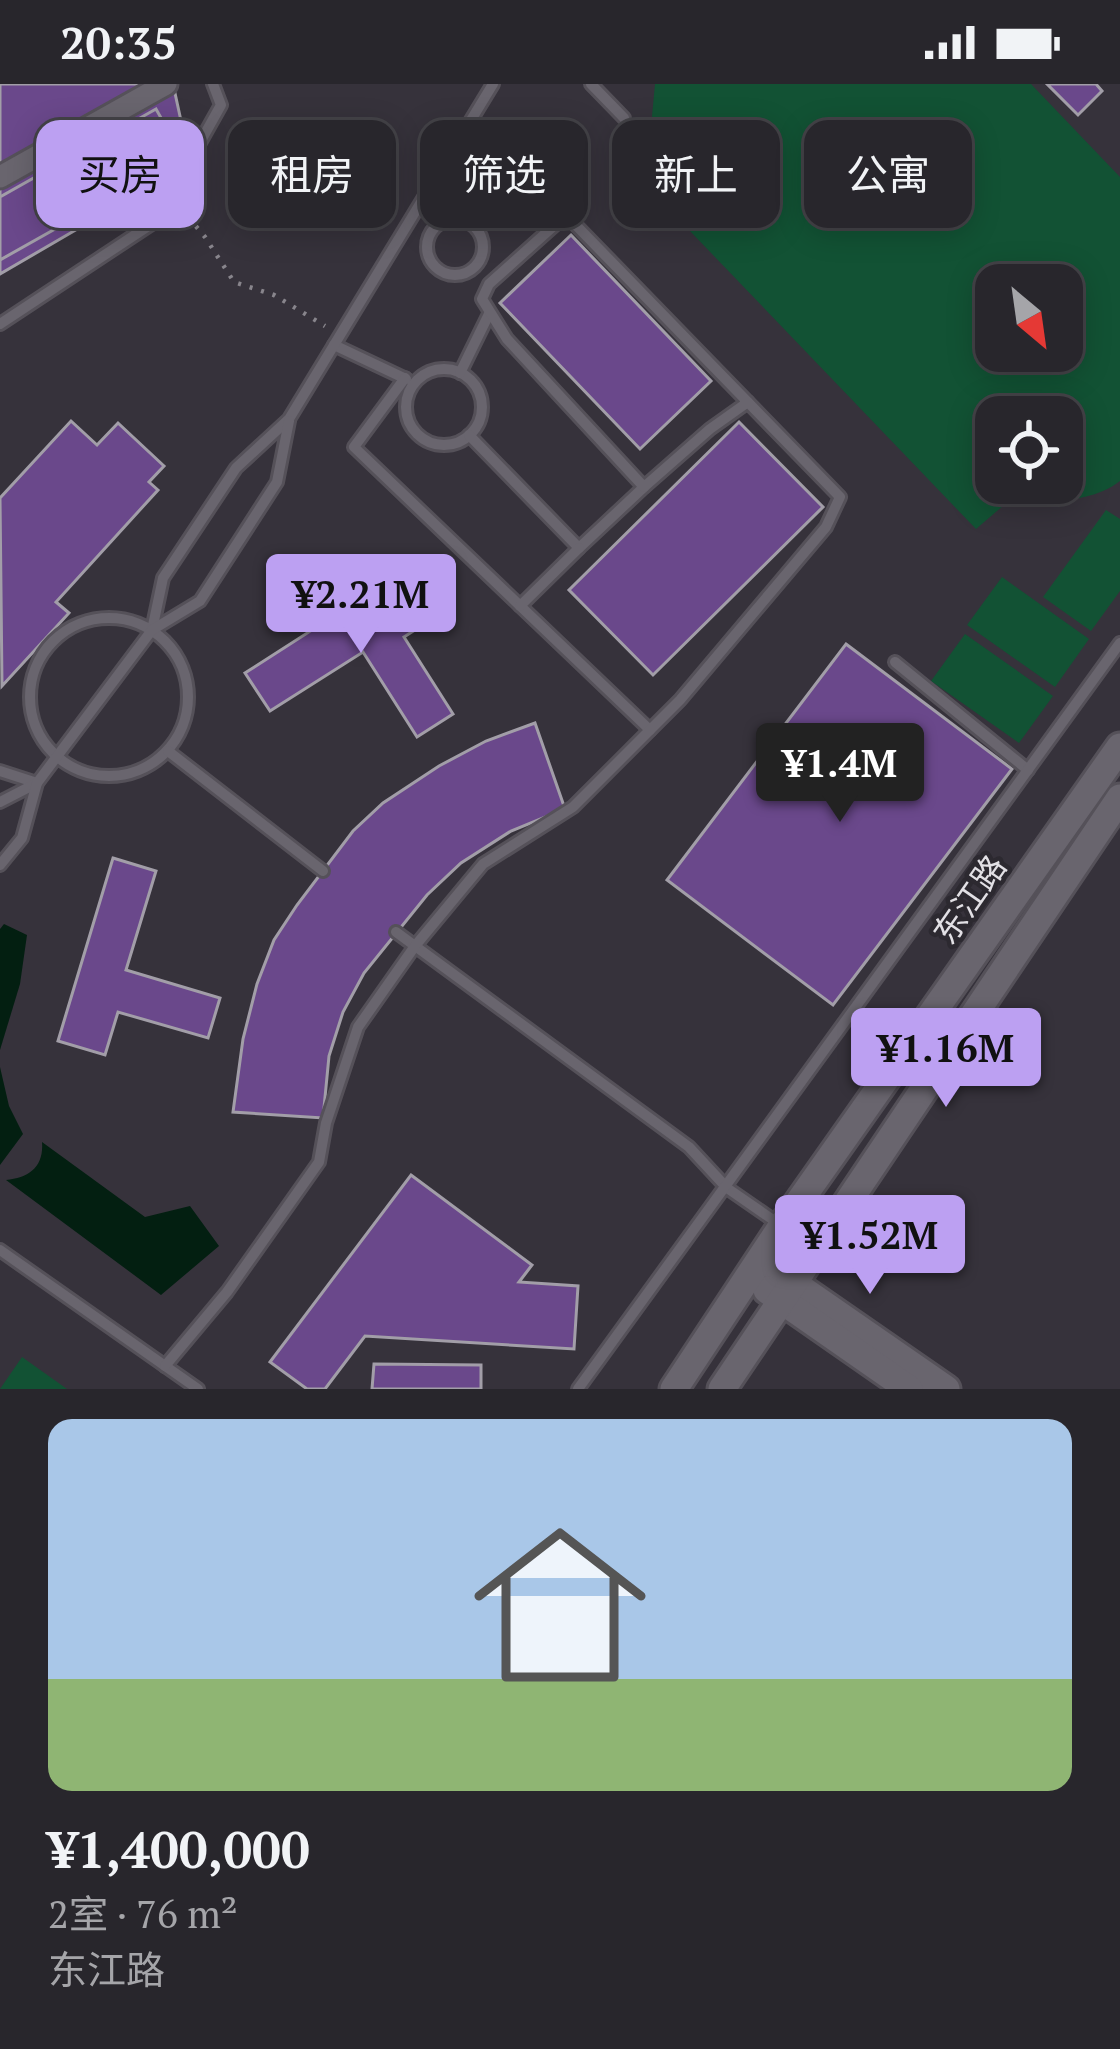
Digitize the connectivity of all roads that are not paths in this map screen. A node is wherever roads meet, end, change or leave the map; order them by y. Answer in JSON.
{"nodes":[{"id":1,"x":166,"y":84,"type":"edge"},
{"id":2,"x":213,"y":84,"type":"edge"},
{"id":3,"x":493,"y":84,"type":"edge"},
{"id":4,"x":591,"y":84,"type":"edge"},
{"id":5,"x":624,"y":118,"type":"dead end"},
{"id":6,"x":0,"y":177,"type":"edge"},
{"id":7,"x":478,"y":263,"type":"junction"},
{"id":8,"x":488,"y":284,"type":"junction"},
{"id":9,"x":489,"y":314,"type":"junction"},
{"id":10,"x":0,"y":324,"type":"edge"},
{"id":11,"x":337,"y":340,"type":"junction"},
{"id":12,"x":460,"y":373,"type":"junction"},
{"id":13,"x":410,"y":380,"type":"junction"},
{"id":14,"x":748,"y":402,"type":"junction"},
{"id":15,"x":289,"y":419,"type":"junction"},
{"id":16,"x":470,"y":435,"type":"junction"},
{"id":17,"x":644,"y":487,"type":"junction"},
{"id":18,"x":579,"y":548,"type":"junction"},
{"id":19,"x":520,"y":606,"type":"junction"},
{"id":20,"x":152,"y":630,"type":"junction"},
{"id":21,"x":1120,"y":644,"type":"edge"},
{"id":22,"x":895,"y":662,"type":"dead end"},
{"id":23,"x":650,"y":730,"type":"junction"},
{"id":24,"x":1120,"y":747,"type":"edge"},
{"id":25,"x":168,"y":751,"type":"junction"},
{"id":26,"x":56,"y":758,"type":"junction"},
{"id":27,"x":1028,"y":770,"type":"junction"},
{"id":28,"x":0,"y":771,"type":"edge"},
{"id":29,"x":37,"y":783,"type":"junction"},
{"id":30,"x":1120,"y":798,"type":"edge"},
{"id":31,"x":0,"y":802,"type":"edge"},
{"id":32,"x":0,"y":865,"type":"edge"},
{"id":33,"x":323,"y":871,"type":"dead end"},
{"id":34,"x":397,"y":932,"type":"dead end"},
{"id":35,"x":415,"y":946,"type":"junction"},
{"id":36,"x":727,"y":1188,"type":"junction"},
{"id":37,"x":782,"y":1226,"type":"junction"},
{"id":38,"x":0,"y":1250,"type":"edge"},
{"id":39,"x":753,"y":1270,"type":"junction"},
{"id":40,"x":788,"y":1290,"type":"junction"},
{"id":41,"x":164,"y":1366,"type":"junction"},
{"id":42,"x":198,"y":1389,"type":"edge"},
{"id":43,"x":578,"y":1389,"type":"edge"},
{"id":44,"x":674,"y":1389,"type":"edge"},
{"id":45,"x":722,"y":1389,"type":"edge"},
{"id":46,"x":909,"y":1389,"type":"edge"},
{"id":47,"x":946,"y":1389,"type":"edge"}],
"edges":[{"from":1,"to":6,"type":"street"},
{"from":2,"to":10,"type":"lane"},
{"from":3,"to":11,"type":"lane"},
{"from":4,"to":5,"type":"lane"},
{"from":7,"to":7,"type":"lane"},
{"from":7,"to":8,"type":"lane"},
{"from":8,"to":9,"type":"lane"},
{"from":8,"to":14,"type":"lane"},
{"from":9,"to":12,"type":"lane"},
{"from":9,"to":17,"type":"lane"},
{"from":11,"to":13,"type":"lane"},
{"from":11,"to":15,"type":"lane"},
{"from":12,"to":13,"type":"lane"},
{"from":12,"to":16,"type":"lane"},
{"from":13,"to":16,"type":"lane"},
{"from":13,"to":19,"type":"lane"},
{"from":14,"to":17,"type":"lane"},
{"from":14,"to":23,"type":"lane"},
{"from":15,"to":20,"type":"lane"},
{"from":15,"to":20,"type":"lane"},
{"from":16,"to":18,"type":"lane"},
{"from":17,"to":18,"type":"lane"},
{"from":18,"to":19,"type":"lane"},
{"from":19,"to":23,"type":"lane"},
{"from":20,"to":25,"type":"lane"},
{"from":20,"to":26,"type":"lane"},
{"from":20,"to":26,"type":"lane"},
{"from":21,"to":27,"type":"lane"},
{"from":22,"to":27,"type":"lane"},
{"from":23,"to":35,"type":"lane"},
{"from":24,"to":37,"type":"street","name":"东江路"},
{"from":25,"to":26,"type":"lane"},
{"from":25,"to":33,"type":"lane"},
{"from":26,"to":29,"type":"lane"},
{"from":27,"to":36,"type":"lane"},
{"from":28,"to":29,"type":"lane"},
{"from":29,"to":31,"type":"lane"},
{"from":29,"to":32,"type":"lane"},
{"from":30,"to":40,"type":"street","name":"东江路"},
{"from":34,"to":35,"type":"lane"},
{"from":35,"to":36,"type":"lane"},
{"from":35,"to":41,"type":"lane"},
{"from":36,"to":37,"type":"lane"},
{"from":36,"to":43,"type":"lane"},
{"from":37,"to":39,"type":"street","name":"东江路"},
{"from":38,"to":41,"type":"lane"},
{"from":39,"to":40,"type":"street"},
{"from":39,"to":44,"type":"street","name":"东江路"},
{"from":40,"to":45,"type":"street","name":"东江路"},
{"from":40,"to":46,"type":"street"},
{"from":40,"to":47,"type":"street"},
{"from":41,"to":42,"type":"lane"}]}
